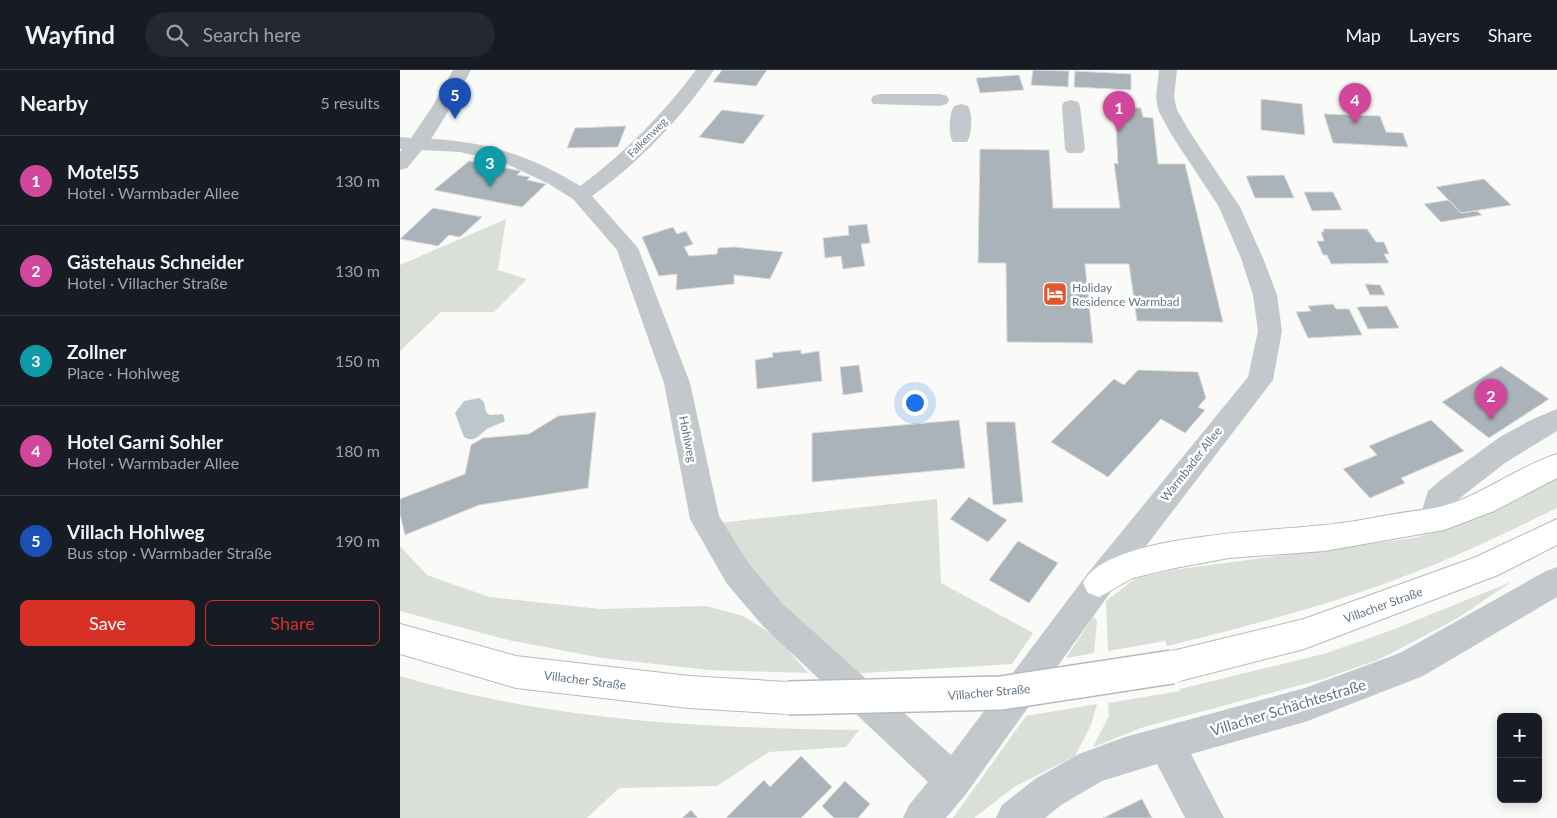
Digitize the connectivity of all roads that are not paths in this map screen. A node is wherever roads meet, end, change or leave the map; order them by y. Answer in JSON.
{"nodes":[{"id":1,"x":462,"y":70,"type":"edge"},
{"id":2,"x":705,"y":70,"type":"edge"},
{"id":3,"x":1168,"y":70,"type":"edge"},
{"id":4,"x":880,"y":100,"type":"dead end"},
{"id":5,"x":940,"y":100,"type":"dead end"},
{"id":6,"x":1071,"y":106,"type":"dead end"},
{"id":7,"x":961,"y":110,"type":"dead end"},
{"id":8,"x":960,"y":138,"type":"dead end"},
{"id":9,"x":409,"y":143,"type":"edge"},
{"id":10,"x":1075,"y":149,"type":"dead end"},
{"id":11,"x":400,"y":164,"type":"edge"},
{"id":12,"x":580,"y":195,"type":"junction"},
{"id":13,"x":1557,"y":419,"type":"edge"},
{"id":14,"x":1557,"y":465,"type":"edge"},
{"id":15,"x":1434,"y":520,"type":"junction"},
{"id":16,"x":1557,"y":531,"type":"edge"},
{"id":17,"x":1557,"y":581,"type":"edge"},
{"id":18,"x":1099,"y":583,"type":"junction"},
{"id":19,"x":400,"y":640,"type":"edge"},
{"id":20,"x":1166,"y":744,"type":"junction"},
{"id":21,"x":952,"y":781,"type":"junction"},
{"id":22,"x":922,"y":818,"type":"edge"},
{"id":23,"x":1015,"y":818,"type":"edge"},
{"id":24,"x":1205,"y":818,"type":"edge"}],
"edges":[{"from":1,"to":9,"type":"street"},
{"from":2,"to":12,"type":"street","name":"Falkenweg"},
{"from":3,"to":18,"type":"street","name":"Warmbader Allee"},
{"from":4,"to":5,"type":"street"},
{"from":6,"to":10,"type":"street"},
{"from":7,"to":8,"type":"street"},
{"from":9,"to":11,"type":"street"},
{"from":9,"to":12,"type":"street","name":"Hohlweg"},
{"from":12,"to":21,"type":"street","name":"Hohlweg"},
{"from":13,"to":15,"type":"street"},
{"from":14,"to":15,"type":"main road"},
{"from":15,"to":18,"type":"main road"},
{"from":16,"to":19,"type":"main road","name":"Villacher Straße","bridge":true},
{"from":17,"to":20,"type":"street","name":"Villacher Schächtestraße"},
{"from":18,"to":21,"type":"street","name":"Warmbader Allee"},
{"from":20,"to":23,"type":"street","name":"Villacher Schächtestraße"},
{"from":20,"to":24,"type":"street"},
{"from":21,"to":22,"type":"street","name":"Warmbader Allee"}]}
